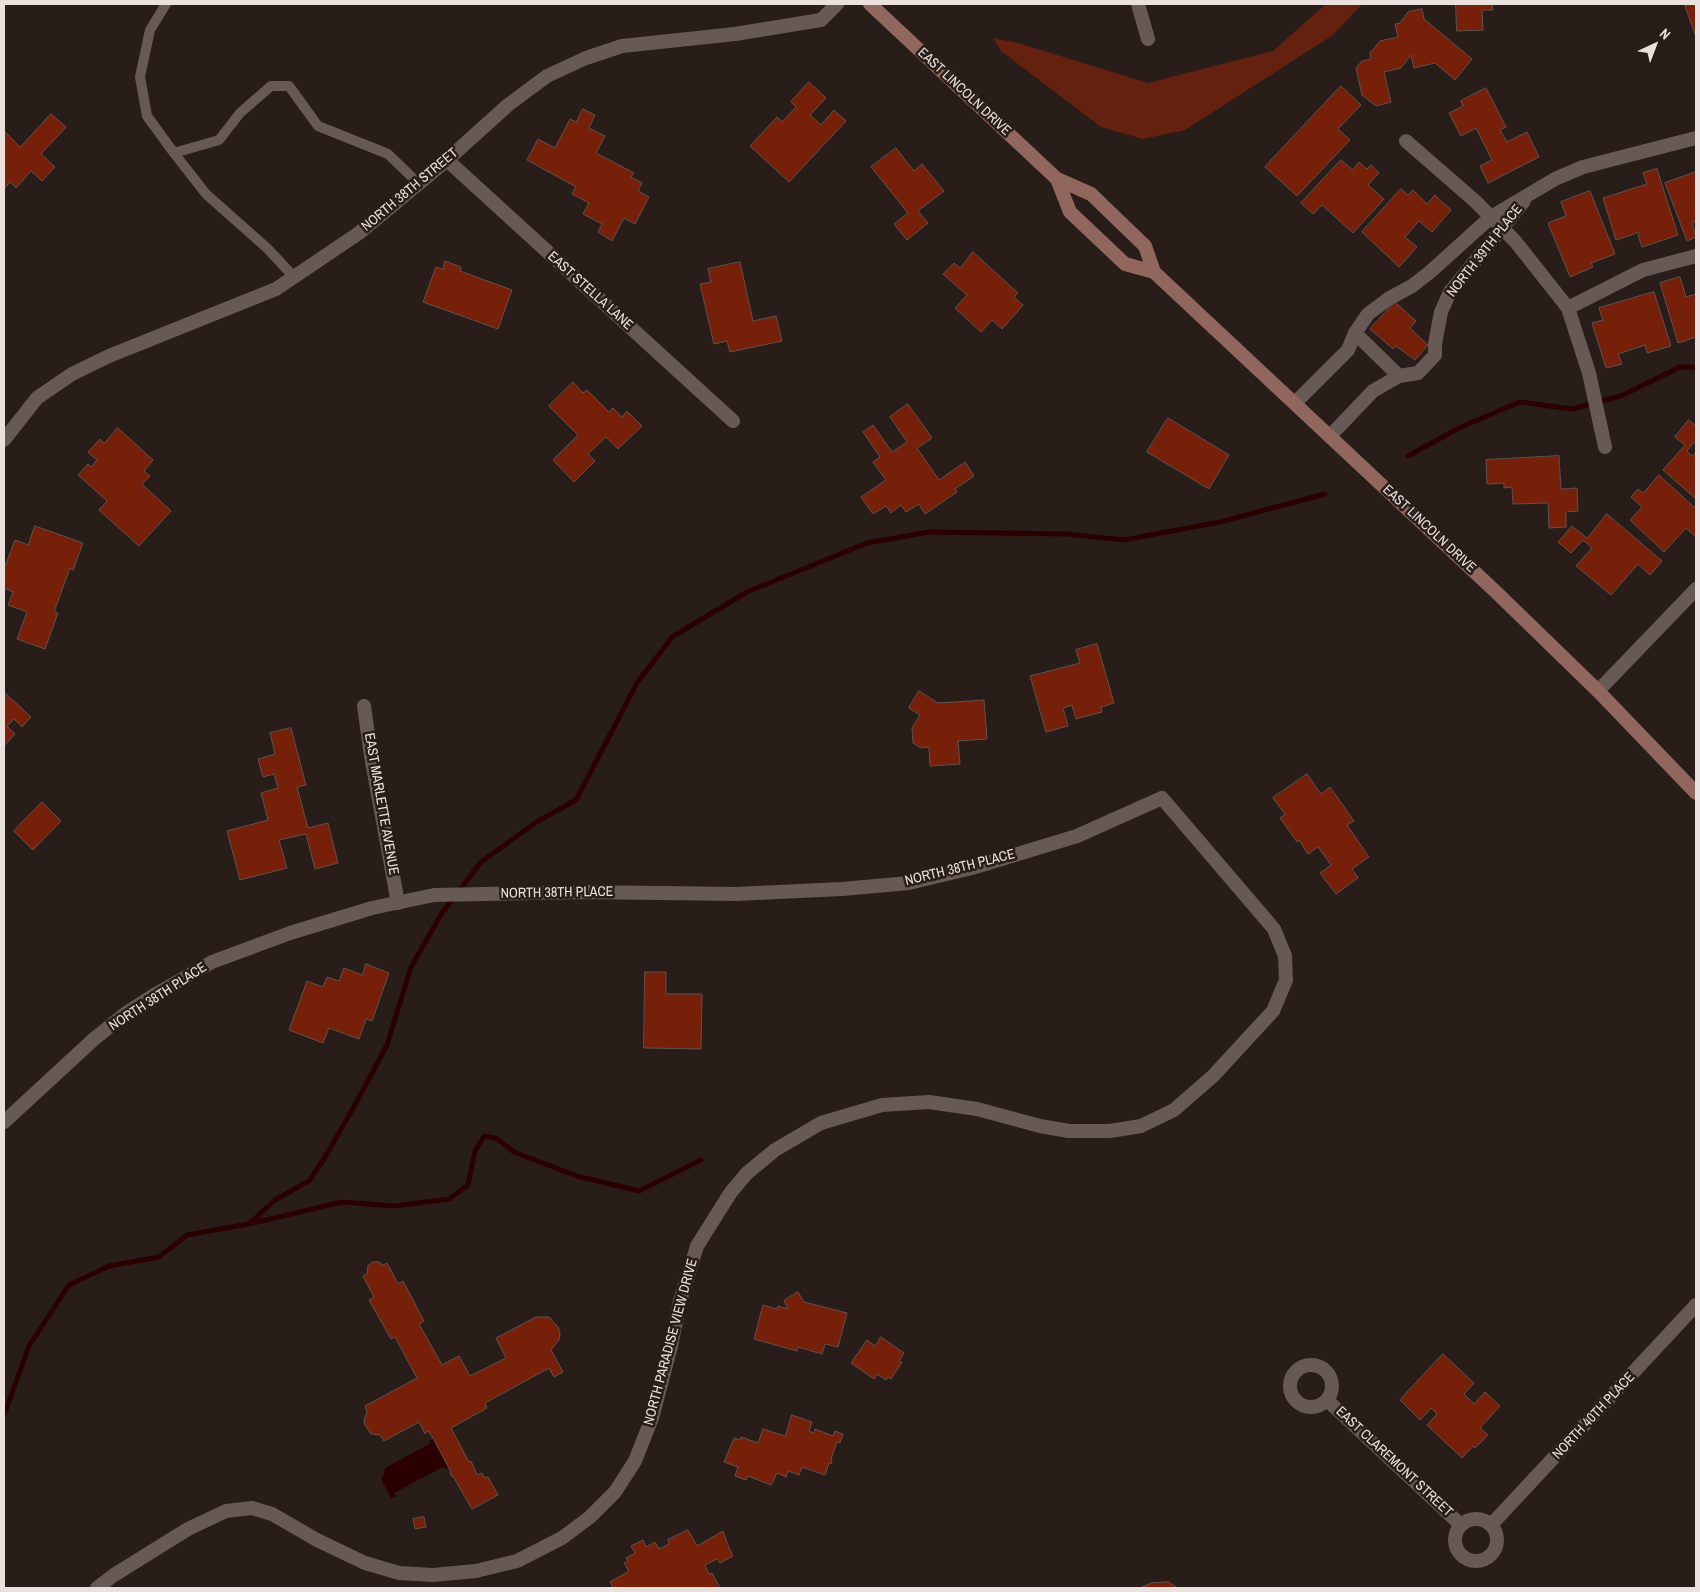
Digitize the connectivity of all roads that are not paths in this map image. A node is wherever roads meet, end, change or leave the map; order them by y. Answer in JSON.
{"nodes":[{"id":1,"x":166,"y":4,"type":"edge"},
{"id":2,"x":837,"y":4,"type":"edge"},
{"id":3,"x":870,"y":4,"type":"edge"},
{"id":4,"x":1138,"y":4,"type":"edge"},
{"id":5,"x":1148,"y":39,"type":"dead end"},
{"id":6,"x":1696,"y":138,"type":"edge"},
{"id":7,"x":1406,"y":141,"type":"dead end"},
{"id":8,"x":174,"y":153,"type":"junction"},
{"id":9,"x":447,"y":160,"type":"junction"},
{"id":10,"x":1057,"y":180,"type":"junction"},
{"id":11,"x":419,"y":184,"type":"junction"},
{"id":12,"x":1530,"y":194,"type":"junction"},
{"id":13,"x":1491,"y":217,"type":"junction"},
{"id":14,"x":1503,"y":228,"type":"junction"},
{"id":15,"x":1696,"y":256,"type":"edge"},
{"id":16,"x":1154,"y":272,"type":"junction"},
{"id":17,"x":294,"y":277,"type":"junction"},
{"id":18,"x":1568,"y":308,"type":"junction"},
{"id":19,"x":1355,"y":334,"type":"junction"},
{"id":20,"x":1399,"y":376,"type":"junction"},
{"id":21,"x":1295,"y":403,"type":"junction"},
{"id":22,"x":733,"y":421,"type":"dead end"},
{"id":23,"x":1330,"y":436,"type":"junction"},
{"id":24,"x":4,"y":440,"type":"edge"},
{"id":25,"x":1605,"y":447,"type":"dead end"},
{"id":26,"x":1696,"y":589,"type":"edge"},
{"id":27,"x":1598,"y":691,"type":"junction"},
{"id":28,"x":364,"y":706,"type":"dead end"},
{"id":29,"x":1696,"y":793,"type":"edge"},
{"id":30,"x":1162,"y":798,"type":"joint"},
{"id":31,"x":398,"y":903,"type":"junction"},
{"id":32,"x":6,"y":1117,"type":"edge"},
{"id":33,"x":1696,"y":1305,"type":"edge"},
{"id":34,"x":1327,"y":1400,"type":"dead end"},
{"id":35,"x":1461,"y":1525,"type":"junction"},
{"id":36,"x":1491,"y":1525,"type":"junction"},
{"id":37,"x":97,"y":1588,"type":"edge"}],
"edges":[{"from":1,"to":8,"type":"lane"},
{"from":2,"to":9,"type":"street","name":"NORTH 38TH STREET"},
{"from":3,"to":10,"type":"main road","name":"EAST LINCOLN DRIVE"},
{"from":4,"to":5,"type":"street"},
{"from":6,"to":12,"type":"street","name":"NORTH 39TH PLACE"},
{"from":7,"to":13,"type":"street"},
{"from":8,"to":11,"type":"lane"},
{"from":8,"to":17,"type":"lane"},
{"from":9,"to":11,"type":"street","name":"NORTH 38TH STREET"},
{"from":9,"to":22,"type":"street","name":"EAST STELLA LANE"},
{"from":10,"to":16,"type":"main road","name":"EAST LINCOLN DRIVE"},
{"from":10,"to":16,"type":"main road","name":"EAST LINCOLN DRIVE"},
{"from":11,"to":17,"type":"street","name":"NORTH 38TH STREET"},
{"from":12,"to":13,"type":"street","name":"NORTH 39TH PLACE"},
{"from":12,"to":14,"type":"street","name":"NORTH 39TH PLACE"},
{"from":13,"to":14,"type":"street"},
{"from":13,"to":19,"type":"street","name":"NORTH 39TH PLACE"},
{"from":14,"to":18,"type":"street"},
{"from":14,"to":20,"type":"street","name":"NORTH 39TH PLACE"},
{"from":15,"to":18,"type":"street"},
{"from":16,"to":21,"type":"main road","name":"EAST LINCOLN DRIVE"},
{"from":17,"to":24,"type":"street","name":"NORTH 38TH STREET"},
{"from":18,"to":25,"type":"street"},
{"from":19,"to":20,"type":"street"},
{"from":19,"to":21,"type":"street","name":"NORTH 39TH PLACE"},
{"from":20,"to":23,"type":"street","name":"NORTH 39TH PLACE"},
{"from":21,"to":23,"type":"main road","name":"EAST LINCOLN DRIVE"},
{"from":23,"to":27,"type":"main road","name":"EAST LINCOLN DRIVE"},
{"from":26,"to":27,"type":"street"},
{"from":27,"to":29,"type":"main road","name":"EAST LINCOLN DRIVE"},
{"from":28,"to":31,"type":"street","name":"EAST MARLETTE AVENUE"},
{"from":30,"to":31,"type":"street","name":"NORTH 38TH PLACE"},
{"from":30,"to":37,"type":"street","name":"NORTH PARADISE VIEW DRIVE"},
{"from":31,"to":32,"type":"street","name":"NORTH 38TH PLACE"},
{"from":33,"to":36,"type":"street","name":"NORTH 40TH PLACE"},
{"from":34,"to":35,"type":"street","name":"EAST CLAREMONT STREET"},
{"from":35,"to":36,"type":"street","name":"EAST CLAREMONT STREET"},
{"from":35,"to":36,"type":"street","name":"EAST CLAREMONT STREET"}]}
